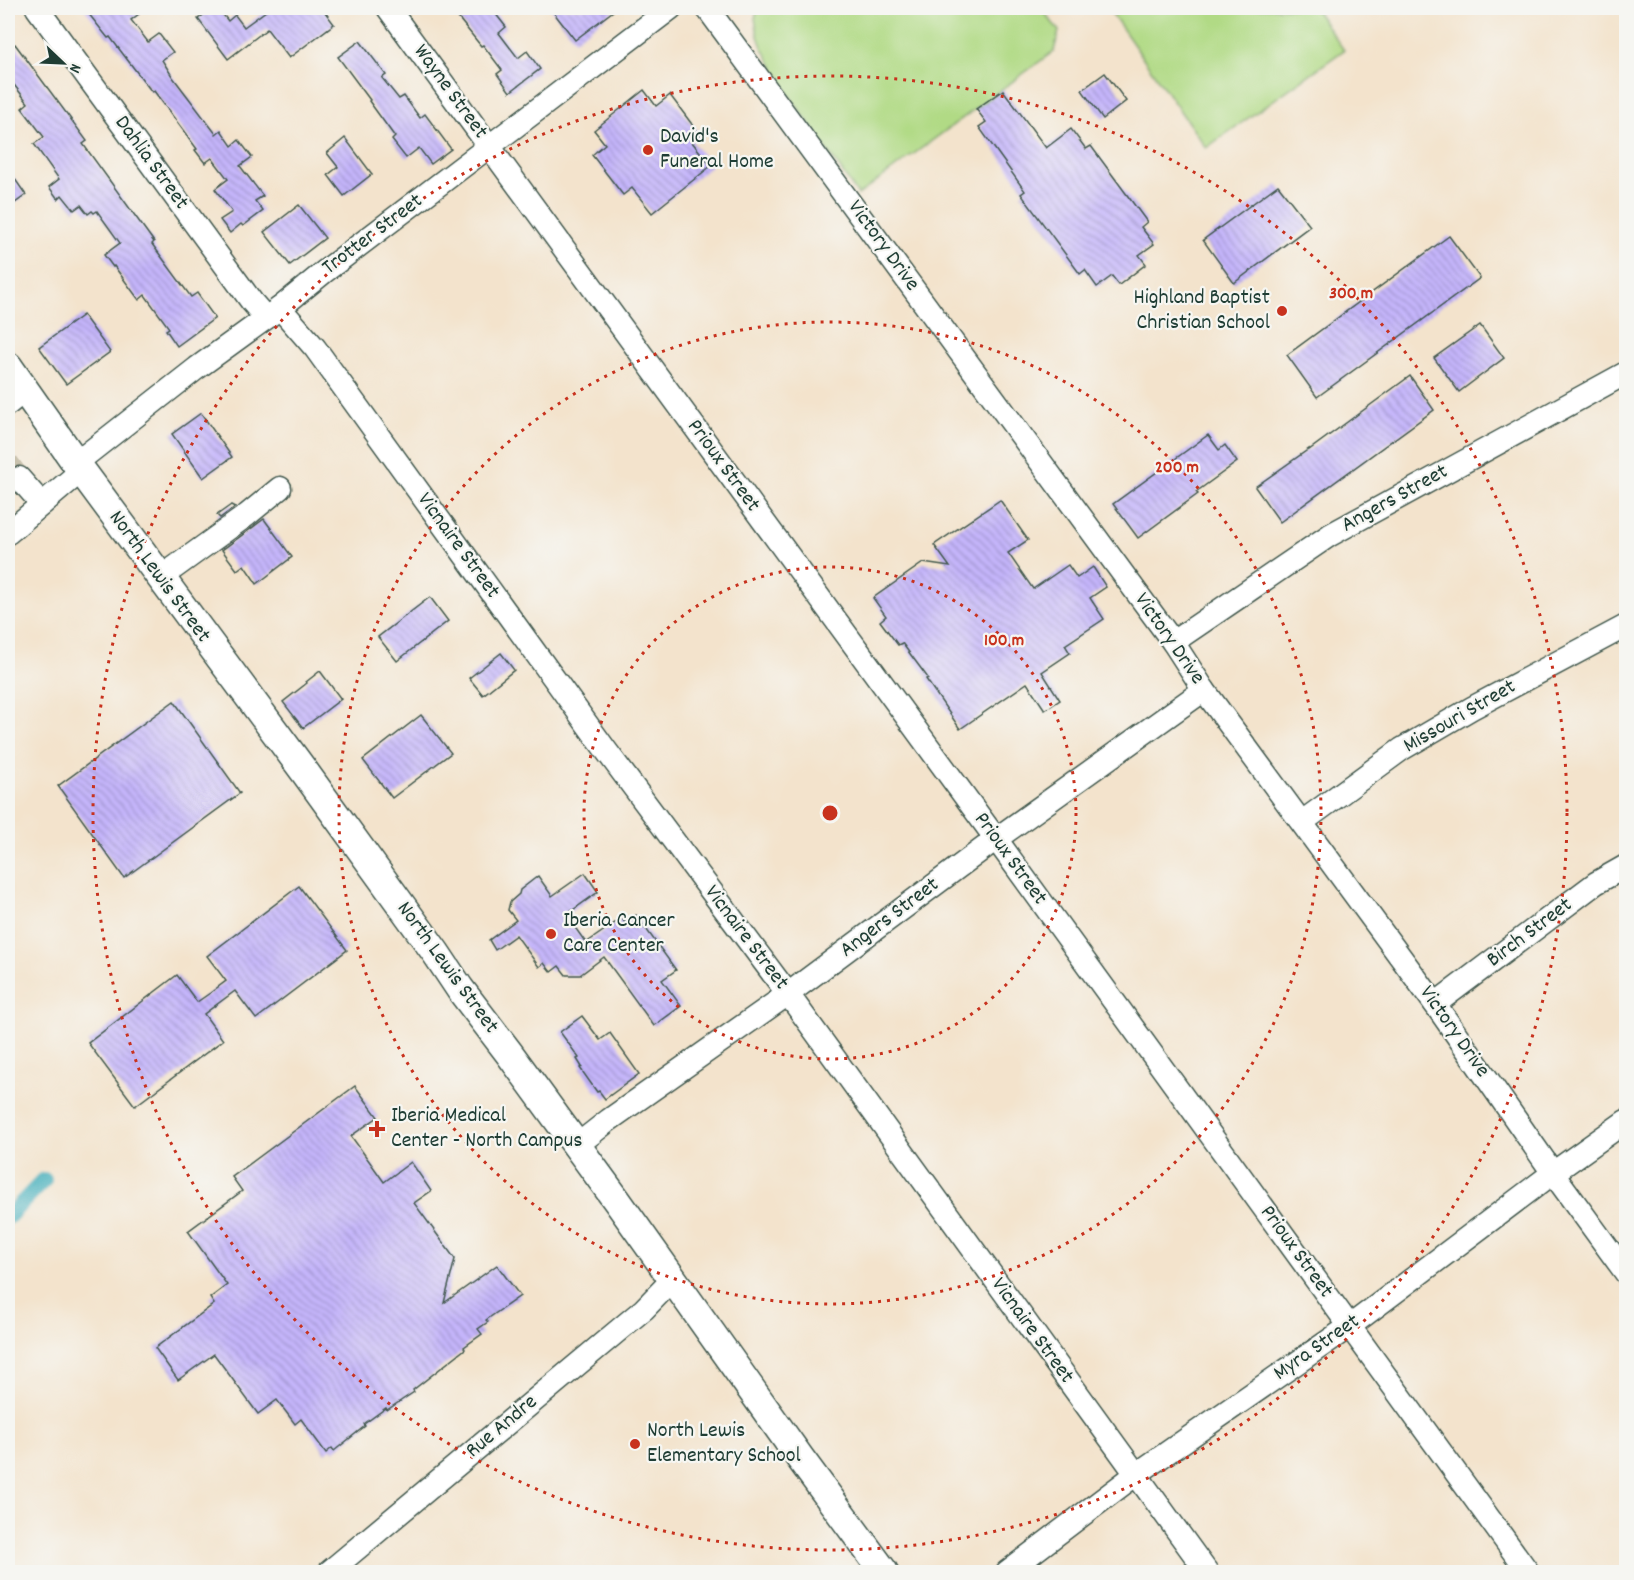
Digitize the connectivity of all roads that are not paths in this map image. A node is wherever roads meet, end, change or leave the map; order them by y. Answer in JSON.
{"nodes":[{"id":1,"x":37,"y":8,"type":"edge"},
{"id":2,"x":388,"y":8,"type":"edge"},
{"id":3,"x":669,"y":8,"type":"edge"},
{"id":4,"x":707,"y":8,"type":"edge"},
{"id":5,"x":490,"y":147,"type":"junction"},
{"id":6,"x":273,"y":313,"type":"junction"},
{"id":7,"x":8,"y":366,"type":"edge"},
{"id":8,"x":1626,"y":373,"type":"edge"},
{"id":9,"x":16,"y":397,"type":"edge"},
{"id":10,"x":79,"y":467,"type":"junction"},
{"id":11,"x":19,"y":477,"type":"tunnel mouth"},
{"id":12,"x":280,"y":488,"type":"dead end"},
{"id":13,"x":42,"y":504,"type":"junction"},
{"id":14,"x":8,"y":533,"type":"edge"},
{"id":15,"x":160,"y":578,"type":"junction"},
{"id":16,"x":1626,"y":626,"type":"edge"},
{"id":17,"x":1173,"y":642,"type":"junction"},
{"id":18,"x":1204,"y":690,"type":"junction"},
{"id":19,"x":1302,"y":822,"type":"junction"},
{"id":20,"x":996,"y":839,"type":"junction"},
{"id":21,"x":1626,"y":866,"type":"edge"},
{"id":22,"x":788,"y":994,"type":"junction"},
{"id":23,"x":1435,"y":1004,"type":"junction"},
{"id":24,"x":1626,"y":1121,"type":"edge"},
{"id":25,"x":576,"y":1146,"type":"junction"},
{"id":26,"x":1553,"y":1173,"type":"junction"},
{"id":27,"x":1626,"y":1273,"type":"edge"},
{"id":28,"x":673,"y":1279,"type":"junction"},
{"id":29,"x":1350,"y":1326,"type":"junction"},
{"id":30,"x":1135,"y":1475,"type":"junction"},
{"id":31,"x":328,"y":1572,"type":"edge"},
{"id":32,"x":884,"y":1572,"type":"edge"},
{"id":33,"x":1007,"y":1572,"type":"edge"},
{"id":34,"x":1207,"y":1572,"type":"edge"},
{"id":35,"x":1528,"y":1572,"type":"edge"}],
"edges":[{"from":1,"to":6,"type":"street","name":"Dahlia Street"},
{"from":2,"to":5,"type":"street","name":"Wayne Street"},
{"from":3,"to":5,"type":"street","name":"Trotter Street"},
{"from":4,"to":17,"type":"street","name":"Victory Drive"},
{"from":5,"to":6,"type":"street","name":"Trotter Street"},
{"from":5,"to":20,"type":"street","name":"Prioux Street"},
{"from":6,"to":10,"type":"street","name":"Trotter Street"},
{"from":6,"to":22,"type":"street","name":"Vicnaire Street"},
{"from":7,"to":9,"type":"main road","name":"North Lewis Street"},
{"from":8,"to":17,"type":"street","name":"Angers Street"},
{"from":9,"to":10,"type":"main road","name":"North Lewis Street"},
{"from":10,"to":13,"type":"street","name":"Trotter Street"},
{"from":10,"to":15,"type":"main road","name":"North Lewis Street"},
{"from":11,"to":13,"type":"street"},
{"from":12,"to":15,"type":"street"},
{"from":13,"to":14,"type":"street","name":"Trotter Street"},
{"from":15,"to":25,"type":"main road","name":"North Lewis Street"},
{"from":16,"to":19,"type":"street","name":"Missouri Street"},
{"from":17,"to":18,"type":"street","name":"Victory Drive"},
{"from":18,"to":19,"type":"street","name":"Victory Drive"},
{"from":18,"to":20,"type":"street","name":"Angers Street"},
{"from":19,"to":23,"type":"street","name":"Victory Drive"},
{"from":20,"to":22,"type":"street","name":"Angers Street"},
{"from":20,"to":29,"type":"street","name":"Prioux Street"},
{"from":21,"to":23,"type":"street","name":"Birch Street"},
{"from":22,"to":25,"type":"street","name":"Angers Street"},
{"from":22,"to":30,"type":"street","name":"Vicnaire Street"},
{"from":23,"to":26,"type":"street","name":"Victory Drive"},
{"from":24,"to":26,"type":"street","name":"Myra Street"},
{"from":25,"to":28,"type":"main road","name":"North Lewis Street"},
{"from":26,"to":27,"type":"street","name":"Victory Drive"},
{"from":26,"to":29,"type":"street","name":"Myra Street"},
{"from":28,"to":31,"type":"street","name":"Rue Andre"},
{"from":28,"to":32,"type":"main road","name":"North Lewis Street"},
{"from":29,"to":30,"type":"street","name":"Myra Street"},
{"from":29,"to":35,"type":"street","name":"Prioux Street"},
{"from":30,"to":33,"type":"street","name":"Myra Street"},
{"from":30,"to":34,"type":"street","name":"Vicnaire Street"}]}
